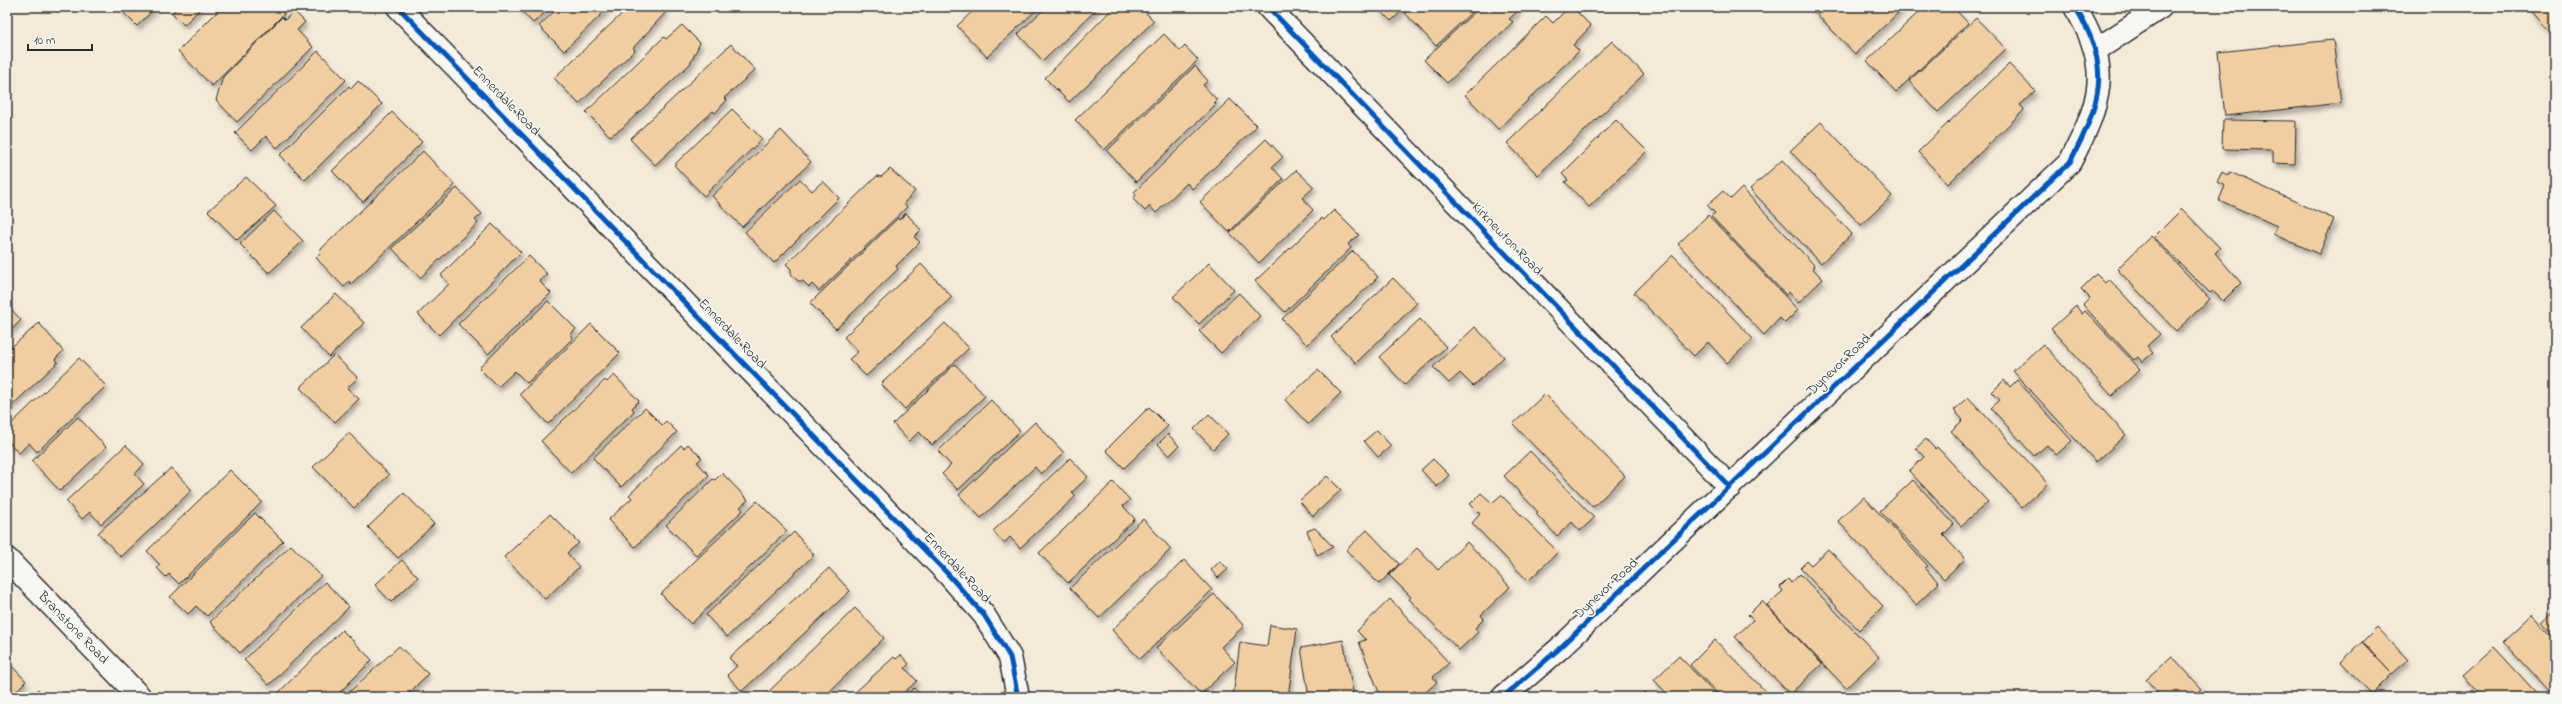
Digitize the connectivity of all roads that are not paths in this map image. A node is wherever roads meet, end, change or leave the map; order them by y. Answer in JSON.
{"nodes":[{"id":1,"x":398,"y":7,"type":"edge"},
{"id":2,"x":1268,"y":7,"type":"edge"},
{"id":3,"x":2075,"y":7,"type":"edge"},
{"id":4,"x":2161,"y":7,"type":"edge"},
{"id":5,"x":2096,"y":50,"type":"junction"},
{"id":6,"x":1730,"y":487,"type":"junction"},
{"id":7,"x":7,"y":559,"type":"edge"},
{"id":8,"x":140,"y":697,"type":"edge"},
{"id":9,"x":1018,"y":697,"type":"edge"},
{"id":10,"x":1503,"y":697,"type":"edge"}],
"edges":[{"from":1,"to":9,"type":"street","name":"Ennerdale Road"},
{"from":2,"to":6,"type":"street","name":"Kirknewton Road"},
{"from":3,"to":5,"type":"street","name":"Dynevor Road"},
{"from":4,"to":5,"type":"street"},
{"from":5,"to":6,"type":"street","name":"Dynevor Road"},
{"from":6,"to":10,"type":"street","name":"Dynevor Road"},
{"from":7,"to":8,"type":"street","name":"Branstone Road"}]}
